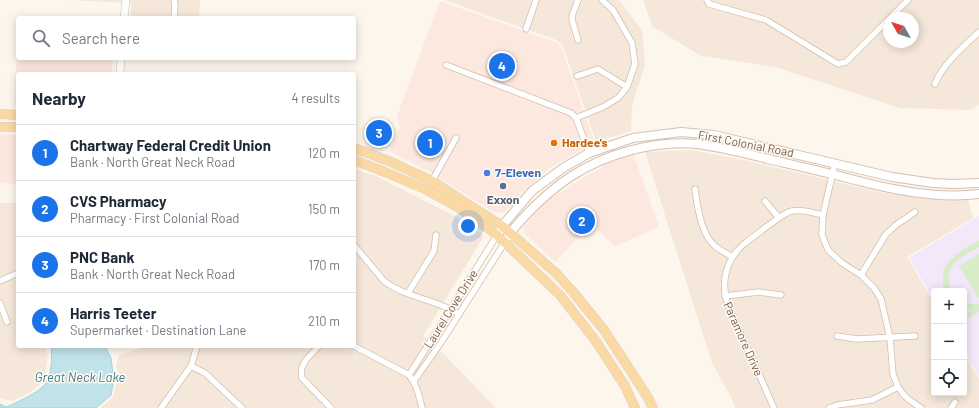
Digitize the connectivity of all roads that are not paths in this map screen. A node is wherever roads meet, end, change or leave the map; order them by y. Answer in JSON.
{"nodes":[{"id":1,"x":126,"y":0,"type":"edge"},
{"id":2,"x":174,"y":0,"type":"edge"},
{"id":3,"x":536,"y":0,"type":"edge"},
{"id":4,"x":578,"y":0,"type":"edge"},
{"id":5,"x":602,"y":0,"type":"edge"},
{"id":6,"x":707,"y":0,"type":"edge"},
{"id":7,"x":908,"y":0,"type":"edge"},
{"id":8,"x":895,"y":12,"type":"edge"},
{"id":9,"x":124,"y":16,"type":"edge"},
{"id":10,"x":174,"y":16,"type":"edge"},
{"id":11,"x":883,"y":24,"type":"edge"},
{"id":12,"x":526,"y":29,"type":"dead end"},
{"id":13,"x":978,"y":35,"type":"edge"},
{"id":14,"x":578,"y":40,"type":"dead end"},
{"id":15,"x":121,"y":60,"type":"edge"},
{"id":16,"x":446,"y":65,"type":"dead end"},
{"id":17,"x":120,"y":72,"type":"edge"},
{"id":18,"x":577,"y":76,"type":"dead end"},
{"id":19,"x":935,"y":84,"type":"dead end"},
{"id":20,"x":627,"y":87,"type":"junction"},
{"id":21,"x":0,"y":114,"type":"edge"},
{"id":22,"x":16,"y":115,"type":"edge"},
{"id":23,"x":576,"y":118,"type":"junction"},
{"id":24,"x":0,"y":127,"type":"edge"},
{"id":25,"x":16,"y":128,"type":"edge"},
{"id":26,"x":456,"y":138,"type":"dead end"},
{"id":27,"x":356,"y":149,"type":"edge"},
{"id":28,"x":589,"y":152,"type":"junction"},
{"id":29,"x":356,"y":161,"type":"edge"},
{"id":30,"x":835,"y":163,"type":"junction"},
{"id":31,"x":832,"y":174,"type":"junction"},
{"id":32,"x":432,"y":180,"type":"junction"},
{"id":33,"x":979,"y":182,"type":"edge"},
{"id":34,"x":695,"y":189,"type":"dead end"},
{"id":35,"x":979,"y":194,"type":"edge"},
{"id":36,"x":764,"y":201,"type":"dead end"},
{"id":37,"x":915,"y":212,"type":"dead end"},
{"id":38,"x":823,"y":215,"type":"junction"},
{"id":39,"x":779,"y":218,"type":"junction"},
{"id":40,"x":502,"y":226,"type":"junction"},
{"id":41,"x":510,"y":232,"type":"junction"},
{"id":42,"x":436,"y":235,"type":"dead end"},
{"id":43,"x":497,"y":235,"type":"junction"},
{"id":44,"x":504,"y":242,"type":"junction"},
{"id":45,"x":356,"y":247,"type":"edge"},
{"id":46,"x":732,"y":257,"type":"junction"},
{"id":47,"x":16,"y":274,"type":"edge"},
{"id":48,"x":860,"y":275,"type":"junction"},
{"id":49,"x":0,"y":280,"type":"edge"},
{"id":50,"x":408,"y":293,"type":"junction"},
{"id":51,"x":781,"y":295,"type":"dead end"},
{"id":52,"x":725,"y":296,"type":"junction"},
{"id":53,"x":0,"y":303,"type":"edge"},
{"id":54,"x":452,"y":309,"type":"junction"},
{"id":55,"x":459,"y":314,"type":"junction"},
{"id":56,"x":7,"y":322,"type":"dead end"},
{"id":57,"x":838,"y":336,"type":"dead end"},
{"id":58,"x":915,"y":336,"type":"dead end"},
{"id":59,"x":890,"y":338,"type":"junction"},
{"id":60,"x":356,"y":347,"type":"edge"},
{"id":61,"x":196,"y":348,"type":"edge"},
{"id":62,"x":317,"y":348,"type":"edge"},
{"id":63,"x":191,"y":366,"type":"junction"},
{"id":64,"x":409,"y":375,"type":"junction"},
{"id":65,"x":414,"y":381,"type":"junction"},
{"id":66,"x":898,"y":387,"type":"junction"},
{"id":67,"x":955,"y":402,"type":"dead end"},
{"id":68,"x":853,"y":405,"type":"edge"},
{"id":69,"x":161,"y":408,"type":"edge"},
{"id":70,"x":242,"y":408,"type":"edge"},
{"id":71,"x":331,"y":408,"type":"edge"},
{"id":72,"x":422,"y":408,"type":"edge"},
{"id":73,"x":635,"y":408,"type":"edge"},
{"id":74,"x":653,"y":408,"type":"edge"},
{"id":75,"x":774,"y":408,"type":"edge"},
{"id":76,"x":829,"y":408,"type":"edge"},
{"id":77,"x":921,"y":408,"type":"edge"},
{"id":78,"x":951,"y":408,"type":"edge"}],
"edges":[{"from":1,"to":9,"type":"street"},
{"from":2,"to":10,"type":"street"},
{"from":3,"to":12,"type":"street"},
{"from":4,"to":14,"type":"street"},
{"from":5,"to":20,"type":"street"},
{"from":6,"to":11,"type":"street"},
{"from":7,"to":8,"type":"street"},
{"from":13,"to":19,"type":"street"},
{"from":15,"to":17,"type":"street"},
{"from":16,"to":23,"type":"street"},
{"from":18,"to":20,"type":"street"},
{"from":20,"to":23,"type":"street"},
{"from":21,"to":22,"type":"main road"},
{"from":23,"to":28,"type":"street"},
{"from":24,"to":25,"type":"main road"},
{"from":26,"to":32,"type":"street"},
{"from":27,"to":32,"type":"main road"},
{"from":28,"to":30,"type":"main road","name":"First Colonial Road"},
{"from":28,"to":40,"type":"main road","name":"First Colonial Road"},
{"from":29,"to":43,"type":"main road"},
{"from":30,"to":31,"type":"street"},
{"from":30,"to":33,"type":"main road","name":"First Colonial Road"},
{"from":31,"to":35,"type":"main road","name":"First Colonial Road"},
{"from":31,"to":38,"type":"street"},
{"from":31,"to":41,"type":"main road","name":"First Colonial Road"},
{"from":32,"to":40,"type":"main road"},
{"from":34,"to":46,"type":"street"},
{"from":36,"to":39,"type":"street"},
{"from":37,"to":48,"type":"street"},
{"from":38,"to":39,"type":"street","name":"Paramore Drive"},
{"from":38,"to":48,"type":"street"},
{"from":39,"to":46,"type":"street","name":"Paramore Drive"},
{"from":40,"to":41,"type":"main road"},
{"from":40,"to":43,"type":"main road","name":"First Colonial Road"},
{"from":41,"to":44,"type":"main road","name":"First Colonial Road"},
{"from":41,"to":74,"type":"main road"},
{"from":42,"to":50,"type":"street"},
{"from":43,"to":44,"type":"main road"},
{"from":43,"to":54,"type":"street","name":"Laurel Cove Drive"},
{"from":44,"to":55,"type":"street","name":"Laurel Cove Drive"},
{"from":44,"to":73,"type":"main road"},
{"from":45,"to":50,"type":"street"},
{"from":46,"to":52,"type":"street","name":"Paramore Drive"},
{"from":47,"to":49,"type":"street"},
{"from":48,"to":59,"type":"street"},
{"from":50,"to":54,"type":"street"},
{"from":51,"to":52,"type":"street"},
{"from":52,"to":75,"type":"street","name":"Paramore Drive"},
{"from":53,"to":56,"type":"street"},
{"from":54,"to":55,"type":"street"},
{"from":54,"to":64,"type":"street","name":"Laurel Cove Drive"},
{"from":55,"to":65,"type":"street","name":"Laurel Cove Drive"},
{"from":57,"to":59,"type":"street"},
{"from":58,"to":59,"type":"street"},
{"from":59,"to":66,"type":"street"},
{"from":60,"to":64,"type":"street"},
{"from":61,"to":63,"type":"street"},
{"from":62,"to":71,"type":"street"},
{"from":63,"to":69,"type":"street"},
{"from":63,"to":70,"type":"street"},
{"from":64,"to":65,"type":"street"},
{"from":65,"to":72,"type":"street"},
{"from":66,"to":68,"type":"street"},
{"from":66,"to":77,"type":"street"},
{"from":67,"to":78,"type":"street"},
{"from":68,"to":76,"type":"street"}]}
